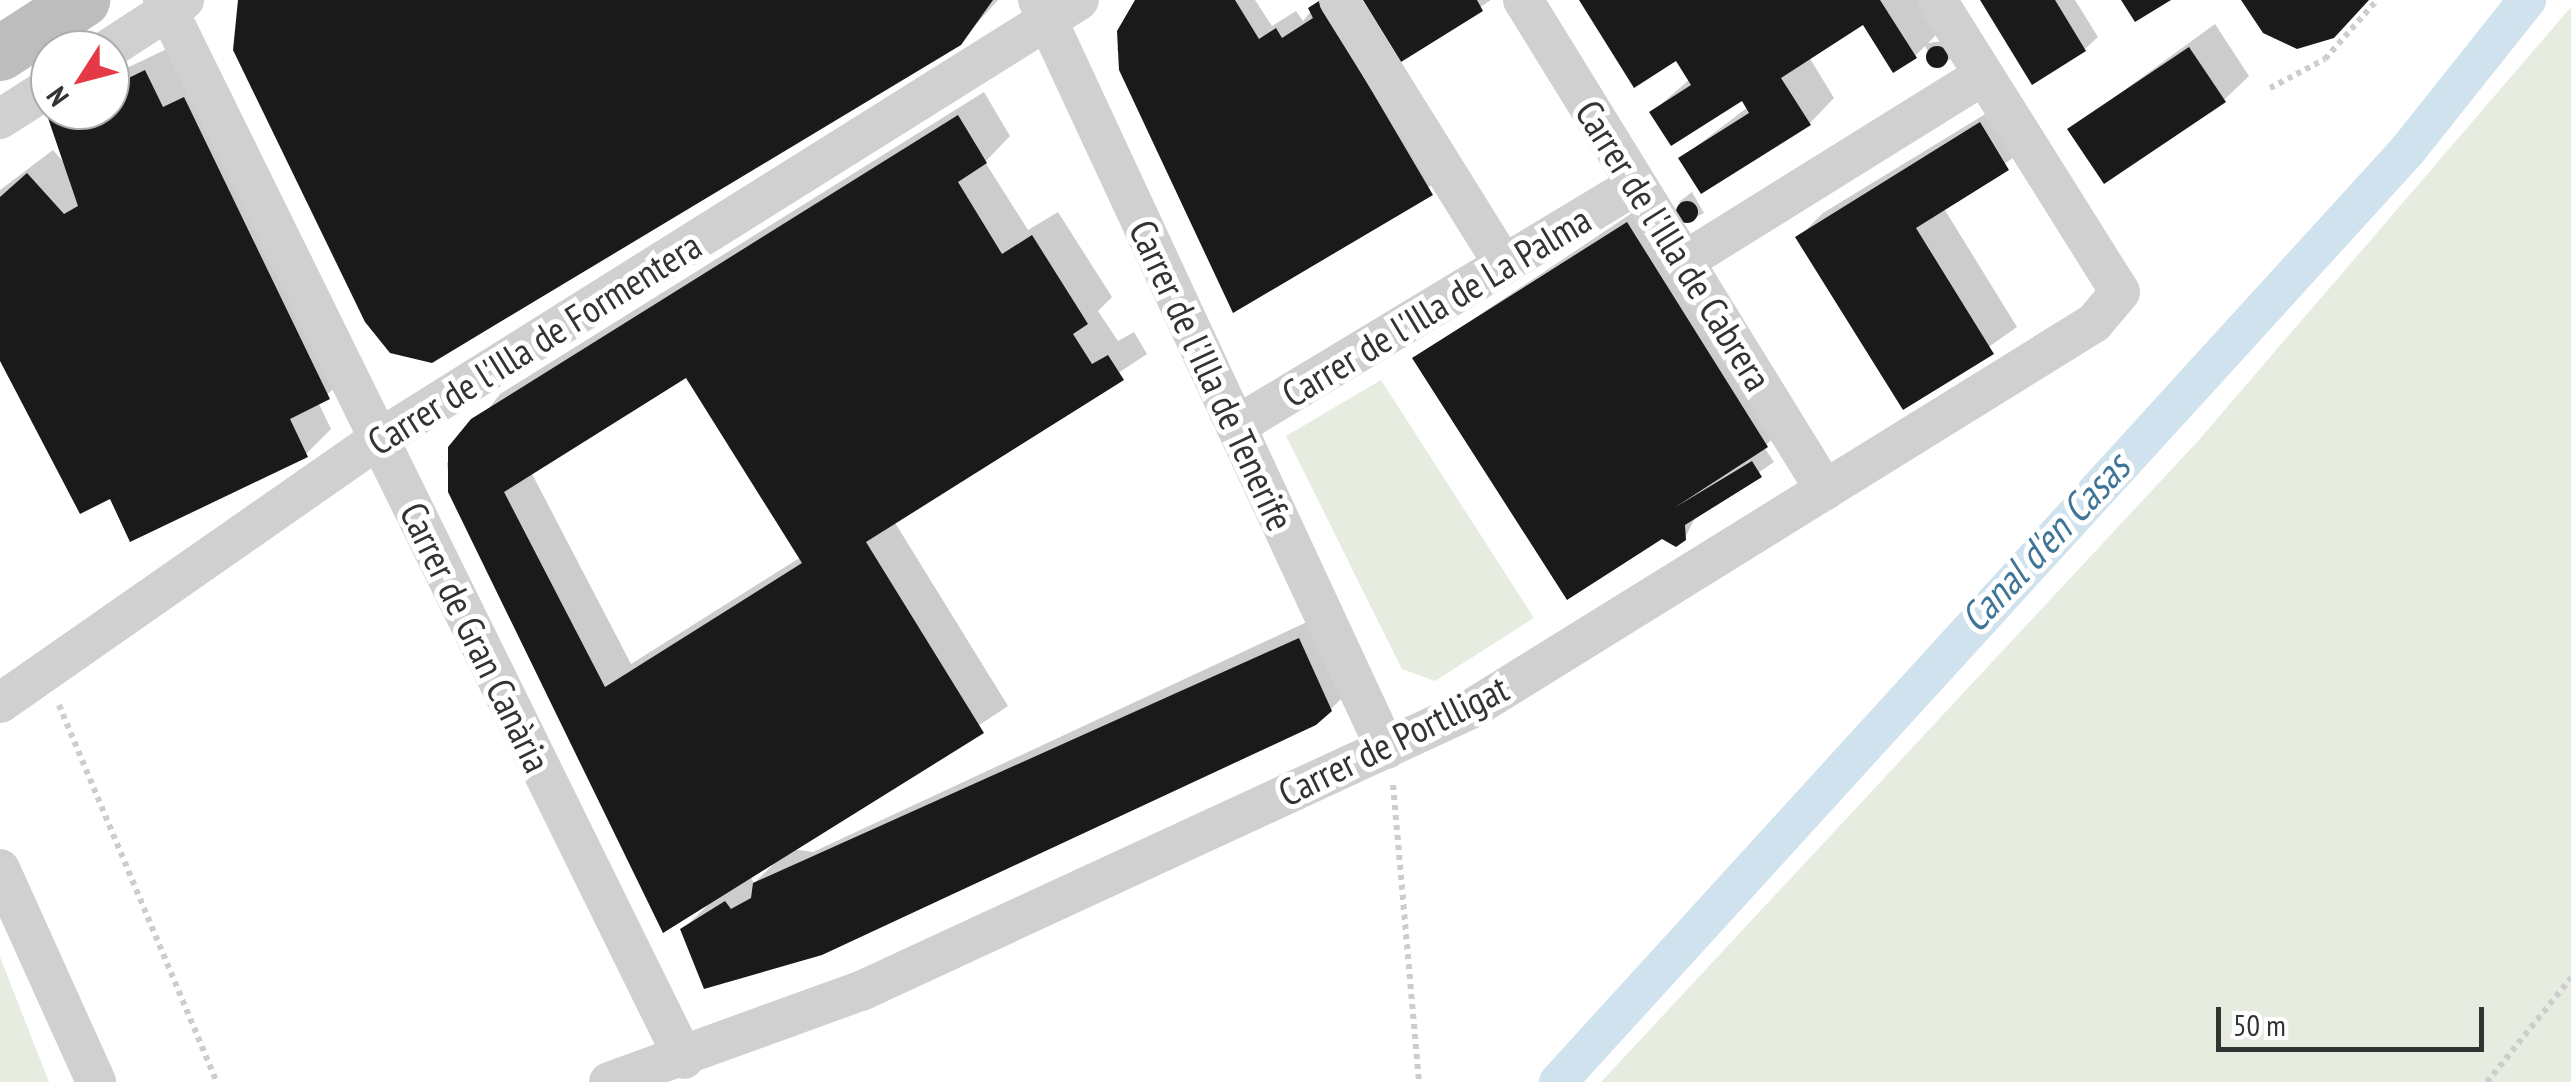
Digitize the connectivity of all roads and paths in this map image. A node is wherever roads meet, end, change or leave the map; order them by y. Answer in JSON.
{"nodes":[{"id":1,"x":82,"y":0,"type":"edge"},
{"id":2,"x":1339,"y":0,"type":"edge"},
{"id":3,"x":1523,"y":0,"type":"edge"},
{"id":4,"x":1937,"y":0,"type":"edge"},
{"id":5,"x":2376,"y":0,"type":"edge"},
{"id":6,"x":172,"y":3,"type":"edge"},
{"id":7,"x":1055,"y":7,"type":"edge"},
{"id":8,"x":130,"y":33,"type":"edge"},
{"id":9,"x":0,"y":53,"type":"edge"},
{"id":10,"x":1984,"y":76,"type":"junction"},
{"id":11,"x":2270,"y":88,"type":"dead end"},
{"id":12,"x":30,"y":100,"type":"edge"},
{"id":13,"x":0,"y":119,"type":"edge"},
{"id":14,"x":1636,"y":185,"type":"junction"},
{"id":15,"x":1683,"y":262,"type":"junction"},
{"id":16,"x":1504,"y":265,"type":"junction"},
{"id":17,"x":1236,"y":426,"type":"junction"},
{"id":18,"x":379,"y":438,"type":"junction"},
{"id":19,"x":1825,"y":490,"type":"junction"},
{"id":20,"x":44,"y":672,"type":"junction"},
{"id":21,"x":0,"y":703,"type":"edge"},
{"id":22,"x":1386,"y":750,"type":"junction"},
{"id":23,"x":0,"y":869,"type":"edge"},
{"id":24,"x":2571,"y":978,"type":"edge"},
{"id":25,"x":684,"y":1059,"type":"junction"},
{"id":26,"x":96,"y":1082,"type":"edge"},
{"id":27,"x":217,"y":1082,"type":"edge"},
{"id":28,"x":609,"y":1082,"type":"edge"},
{"id":29,"x":1419,"y":1082,"type":"edge"},
{"id":30,"x":2487,"y":1082,"type":"edge"}],
"edges":[{"from":1,"to":9,"type":"street"},
{"from":2,"to":16,"type":"street"},
{"from":3,"to":14,"type":"street","name":"Carrer de l'Illa de Cabrera"},
{"from":4,"to":10,"type":"street"},
{"from":5,"to":11,"type":"path"},
{"from":6,"to":8,"type":"street"},
{"from":6,"to":18,"type":"street","name":"Carrer de Gran Canària"},
{"from":7,"to":17,"type":"street","name":"Carrer de l'Illa de Tenerife"},
{"from":7,"to":18,"type":"street","name":"Carrer de l'Illa de Formentera"},
{"from":10,"to":15,"type":"street"},
{"from":10,"to":19,"type":"street","name":"Carrer de Portlligat"},
{"from":12,"to":13,"type":"street"},
{"from":14,"to":15,"type":"street","name":"Carrer de l'Illa de Cabrera"},
{"from":14,"to":16,"type":"street","name":"Carrer de l'Illa de La Palma"},
{"from":15,"to":19,"type":"street","name":"Carrer de l'Illa de Cabrera"},
{"from":16,"to":17,"type":"street","name":"Carrer de l'Illa de La Palma"},
{"from":17,"to":22,"type":"street","name":"Carrer de l'Illa de Tenerife"},
{"from":18,"to":20,"type":"street","name":"Carrer de l'Illa de Formentera"},
{"from":18,"to":25,"type":"street","name":"Carrer de Gran Canària"},
{"from":19,"to":22,"type":"street","name":"Carrer de Portlligat"},
{"from":20,"to":21,"type":"street","name":"Carrer de l'Illa de Formentera"},
{"from":20,"to":27,"type":"path"},
{"from":22,"to":25,"type":"street","name":"Carrer de Portlligat"},
{"from":22,"to":29,"type":"path"},
{"from":23,"to":26,"type":"street"},
{"from":24,"to":30,"type":"path"},
{"from":25,"to":28,"type":"street","name":"Carrer de Portlligat"}]}
